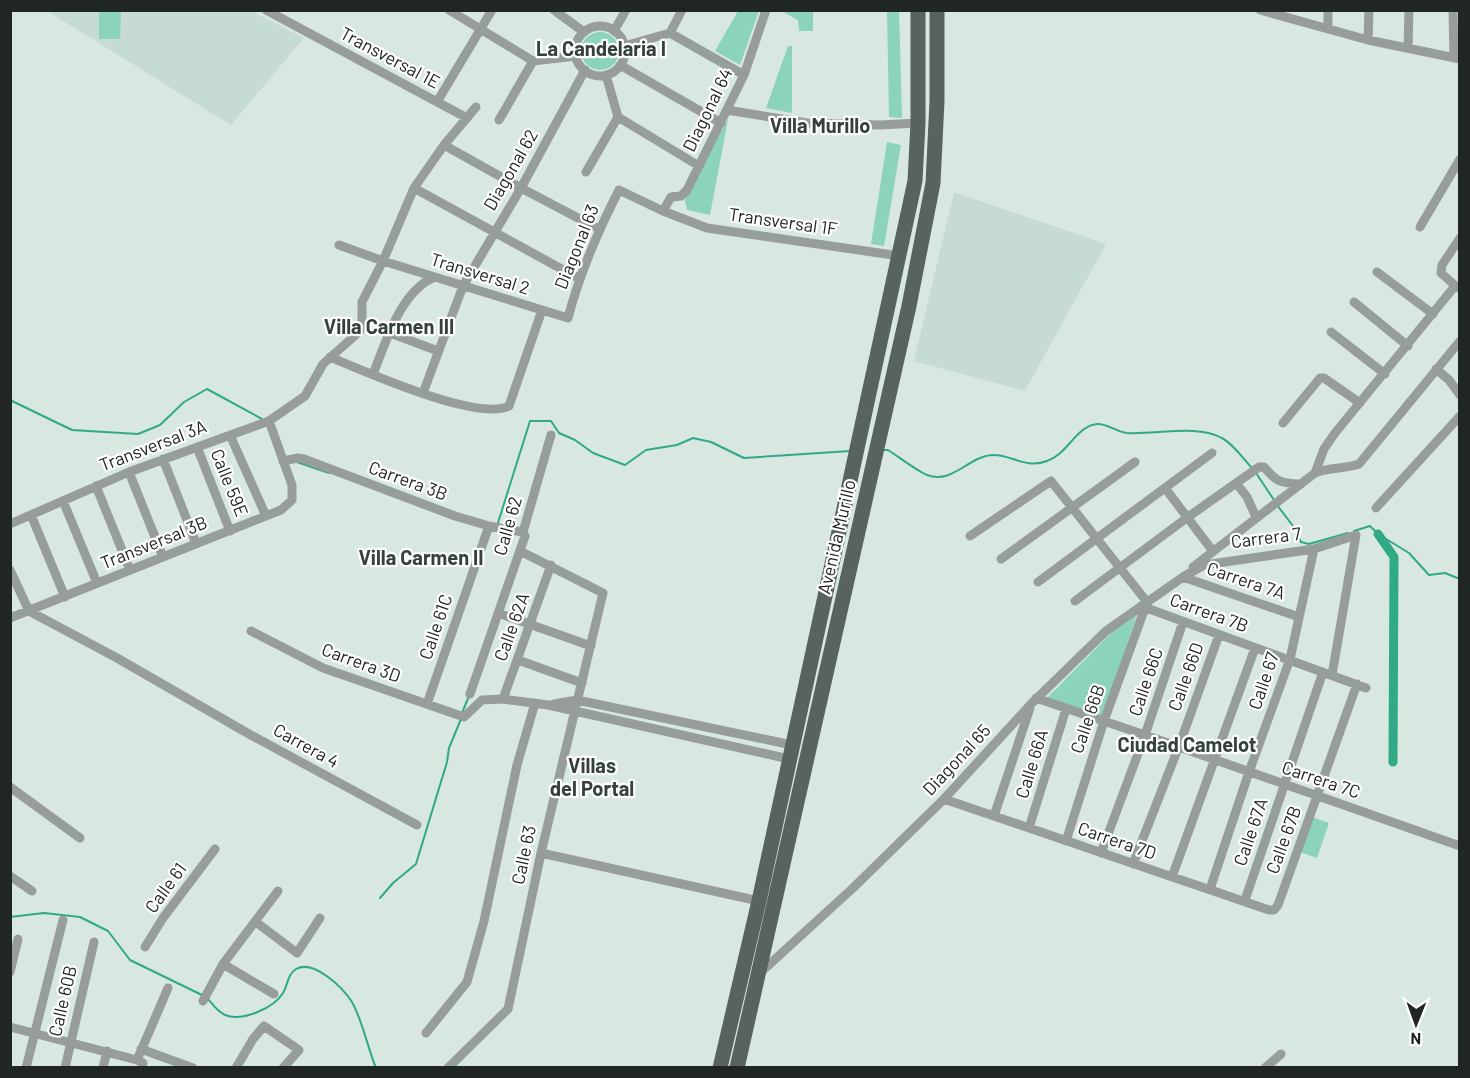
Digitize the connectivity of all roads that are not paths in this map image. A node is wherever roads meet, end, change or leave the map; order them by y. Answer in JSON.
{"nodes":[{"id":1,"x":266,"y":10,"type":"edge"},
{"id":2,"x":448,"y":10,"type":"edge"},
{"id":3,"x":492,"y":10,"type":"edge"},
{"id":4,"x":554,"y":10,"type":"edge"},
{"id":5,"x":626,"y":10,"type":"edge"},
{"id":6,"x":682,"y":10,"type":"edge"},
{"id":7,"x":766,"y":10,"type":"edge"},
{"id":8,"x":918,"y":10,"type":"edge"},
{"id":9,"x":937,"y":10,"type":"edge"},
{"id":10,"x":1260,"y":10,"type":"edge"},
{"id":11,"x":1328,"y":10,"type":"edge"},
{"id":12,"x":1368,"y":10,"type":"edge"},
{"id":13,"x":1408,"y":10,"type":"edge"},
{"id":14,"x":1453,"y":10,"type":"edge"},
{"id":15,"x":1283,"y":14,"type":"edge"},
{"id":16,"x":481,"y":29,"type":"junction"},
{"id":17,"x":1328,"y":29,"type":"junction"},
{"id":18,"x":614,"y":31,"type":"junction"},
{"id":19,"x":585,"y":32,"type":"junction"},
{"id":20,"x":670,"y":33,"type":"junction"},
{"id":21,"x":1368,"y":40,"type":"junction"},
{"id":22,"x":624,"y":46,"type":"junction"},
{"id":23,"x":1408,"y":48,"type":"junction"},
{"id":24,"x":576,"y":56,"type":"junction"},
{"id":25,"x":1457,"y":59,"type":"edge"},
{"id":26,"x":532,"y":61,"type":"junction"},
{"id":27,"x":620,"y":65,"type":"junction"},
{"id":28,"x":585,"y":70,"type":"junction"},
{"id":29,"x":606,"y":75,"type":"junction"},
{"id":30,"x":744,"y":75,"type":"junction"},
{"id":31,"x":437,"y":102,"type":"junction"},
{"id":32,"x":476,"y":107,"type":"dead end"},
{"id":33,"x":728,"y":110,"type":"junction"},
{"id":34,"x":618,"y":117,"type":"junction"},
{"id":35,"x":467,"y":118,"type":"junction"},
{"id":36,"x":499,"y":120,"type":"dead end"},
{"id":37,"x":721,"y":123,"type":"junction"},
{"id":38,"x":918,"y":123,"type":"junction"},
{"id":39,"x":444,"y":145,"type":"junction"},
{"id":40,"x":1460,"y":159,"type":"edge"},
{"id":41,"x":699,"y":166,"type":"junction"},
{"id":42,"x":586,"y":172,"type":"dead end"},
{"id":43,"x":414,"y":188,"type":"junction"},
{"id":44,"x":521,"y":188,"type":"junction"},
{"id":45,"x":663,"y":211,"type":"junction"},
{"id":46,"x":1420,"y":227,"type":"dead end"},
{"id":47,"x":599,"y":229,"type":"junction"},
{"id":48,"x":494,"y":232,"type":"junction"},
{"id":49,"x":1460,"y":237,"type":"edge"},
{"id":50,"x":339,"y":245,"type":"dead end"},
{"id":51,"x":900,"y":256,"type":"junction"},
{"id":52,"x":383,"y":261,"type":"junction"},
{"id":53,"x":1377,"y":272,"type":"dead end"},
{"id":54,"x":435,"y":277,"type":"junction"},
{"id":55,"x":578,"y":278,"type":"junction"},
{"id":56,"x":463,"y":286,"type":"junction"},
{"id":57,"x":1457,"y":288,"type":"edge"},
{"id":58,"x":1354,"y":303,"type":"dead end"},
{"id":59,"x":542,"y":310,"type":"junction"},
{"id":60,"x":1433,"y":314,"type":"junction"},
{"id":61,"x":568,"y":318,"type":"joint"},
{"id":62,"x":1331,"y":332,"type":"dead end"},
{"id":63,"x":390,"y":333,"type":"junction"},
{"id":64,"x":1460,"y":341,"type":"edge"},
{"id":65,"x":1408,"y":346,"type":"junction"},
{"id":66,"x":438,"y":351,"type":"junction"},
{"id":67,"x":330,"y":357,"type":"junction"},
{"id":68,"x":1436,"y":369,"type":"junction"},
{"id":69,"x":373,"y":374,"type":"junction"},
{"id":70,"x":1385,"y":374,"type":"junction"},
{"id":71,"x":423,"y":393,"type":"junction"},
{"id":72,"x":1460,"y":395,"type":"edge"},
{"id":73,"x":1360,"y":403,"type":"junction"},
{"id":74,"x":1460,"y":416,"type":"edge"},
{"id":75,"x":269,"y":421,"type":"junction"},
{"id":76,"x":1283,"y":423,"type":"dead end"},
{"id":77,"x":230,"y":435,"type":"junction"},
{"id":78,"x":551,"y":435,"type":"dead end"},
{"id":79,"x":197,"y":447,"type":"junction"},
{"id":80,"x":1212,"y":453,"type":"dead end"},
{"id":81,"x":163,"y":459,"type":"junction"},
{"id":82,"x":283,"y":461,"type":"junction"},
{"id":83,"x":1135,"y":462,"type":"dead end"},
{"id":84,"x":129,"y":472,"type":"junction"},
{"id":85,"x":1315,"y":473,"type":"junction"},
{"id":86,"x":1236,"y":483,"type":"junction"},
{"id":87,"x":1281,"y":483,"type":"junction"},
{"id":88,"x":1299,"y":484,"type":"junction"},
{"id":89,"x":96,"y":486,"type":"junction"},
{"id":90,"x":1165,"y":488,"type":"junction"},
{"id":91,"x":1290,"y":492,"type":"junction"},
{"id":92,"x":63,"y":501,"type":"junction"},
{"id":93,"x":1072,"y":508,"type":"junction"},
{"id":94,"x":1376,"y":508,"type":"dead end"},
{"id":95,"x":31,"y":515,"type":"junction"},
{"id":96,"x":266,"y":516,"type":"junction"},
{"id":97,"x":1188,"y":517,"type":"junction"},
{"id":98,"x":1256,"y":517,"type":"junction"},
{"id":99,"x":10,"y":524,"type":"edge"},
{"id":100,"x":489,"y":526,"type":"junction"},
{"id":101,"x":230,"y":531,"type":"junction"},
{"id":102,"x":523,"y":532,"type":"junction"},
{"id":103,"x":1356,"y":535,"type":"joint"},
{"id":104,"x":970,"y":536,"type":"dead end"},
{"id":105,"x":1096,"y":538,"type":"junction"},
{"id":106,"x":196,"y":543,"type":"junction"},
{"id":107,"x":1314,"y":549,"type":"junction"},
{"id":108,"x":1212,"y":550,"type":"junction"},
{"id":109,"x":520,"y":551,"type":"junction"},
{"id":110,"x":163,"y":556,"type":"junction"},
{"id":111,"x":1001,"y":559,"type":"dead end"},
{"id":112,"x":551,"y":565,"type":"junction"},
{"id":113,"x":1120,"y":568,"type":"junction"},
{"id":114,"x":10,"y":570,"type":"edge"},
{"id":115,"x":130,"y":570,"type":"junction"},
{"id":116,"x":1183,"y":577,"type":"junction"},
{"id":117,"x":1038,"y":582,"type":"dead end"},
{"id":118,"x":97,"y":583,"type":"junction"},
{"id":119,"x":65,"y":597,"type":"junction"},
{"id":120,"x":1075,"y":602,"type":"dead end"},
{"id":121,"x":1144,"y":606,"type":"junction"},
{"id":122,"x":28,"y":611,"type":"junction"},
{"id":123,"x":498,"y":613,"type":"junction"},
{"id":124,"x":1299,"y":617,"type":"junction"},
{"id":125,"x":10,"y":618,"type":"edge"},
{"id":126,"x":1183,"y":622,"type":"junction"},
{"id":127,"x":530,"y":625,"type":"junction"},
{"id":128,"x":252,"y":631,"type":"dead end"},
{"id":129,"x":1219,"y":636,"type":"junction"},
{"id":130,"x":591,"y":646,"type":"junction"},
{"id":131,"x":1255,"y":648,"type":"junction"},
{"id":132,"x":1290,"y":659,"type":"junction"},
{"id":133,"x":518,"y":660,"type":"junction"},
{"id":134,"x":1327,"y":673,"type":"junction"},
{"id":135,"x":582,"y":683,"type":"junction"},
{"id":136,"x":1356,"y":684,"type":"junction"},
{"id":137,"x":1366,"y":688,"type":"dead end"},
{"id":138,"x":470,"y":694,"type":"dead end"},
{"id":139,"x":503,"y":699,"type":"junction"},
{"id":140,"x":577,"y":699,"type":"junction"},
{"id":141,"x":1034,"y":700,"type":"junction"},
{"id":142,"x":535,"y":703,"type":"junction"},
{"id":143,"x":427,"y":704,"type":"junction"},
{"id":144,"x":548,"y":705,"type":"junction"},
{"id":145,"x":1066,"y":709,"type":"junction"},
{"id":146,"x":574,"y":711,"type":"junction"},
{"id":147,"x":1104,"y":721,"type":"junction"},
{"id":148,"x":738,"y":733,"type":"junction"},
{"id":149,"x":1145,"y":735,"type":"junction"},
{"id":150,"x":1179,"y":746,"type":"junction"},
{"id":151,"x":734,"y":747,"type":"junction"},
{"id":152,"x":791,"y":752,"type":"junction"},
{"id":153,"x":1214,"y":759,"type":"junction"},
{"id":154,"x":1249,"y":772,"type":"junction"},
{"id":155,"x":1285,"y":784,"type":"junction"},
{"id":156,"x":12,"y":791,"type":"edge"},
{"id":157,"x":1317,"y":796,"type":"junction"},
{"id":158,"x":945,"y":799,"type":"junction"},
{"id":159,"x":994,"y":816,"type":"junction"},
{"id":160,"x":417,"y":825,"type":"dead end"},
{"id":161,"x":1029,"y":828,"type":"junction"},
{"id":162,"x":80,"y":838,"type":"dead end"},
{"id":163,"x":1066,"y":841,"type":"junction"},
{"id":164,"x":1460,"y":846,"type":"edge"},
{"id":165,"x":215,"y":849,"type":"dead end"},
{"id":166,"x":541,"y":853,"type":"junction"},
{"id":167,"x":1101,"y":853,"type":"junction"},
{"id":168,"x":1133,"y":864,"type":"junction"},
{"id":169,"x":10,"y":876,"type":"edge"},
{"id":170,"x":1172,"y":877,"type":"junction"},
{"id":171,"x":1210,"y":889,"type":"junction"},
{"id":172,"x":32,"y":891,"type":"dead end"},
{"id":173,"x":278,"y":891,"type":"dead end"},
{"id":174,"x":1245,"y":900,"type":"junction"},
{"id":175,"x":759,"y":902,"type":"junction"},
{"id":176,"x":1278,"y":905,"type":"joint"},
{"id":177,"x":320,"y":918,"type":"dead end"},
{"id":178,"x":63,"y":920,"type":"dead end"},
{"id":179,"x":255,"y":922,"type":"junction"},
{"id":180,"x":18,"y":939,"type":"dead end"},
{"id":181,"x":94,"y":942,"type":"dead end"},
{"id":182,"x":145,"y":947,"type":"dead end"},
{"id":183,"x":223,"y":964,"type":"junction"},
{"id":184,"x":10,"y":972,"type":"edge"},
{"id":185,"x":760,"y":973,"type":"junction"},
{"id":186,"x":168,"y":988,"type":"dead end"},
{"id":187,"x":274,"y":994,"type":"dead end"},
{"id":188,"x":205,"y":997,"type":"dead end"},
{"id":189,"x":10,"y":1027,"type":"edge"},
{"id":190,"x":34,"y":1032,"type":"junction"},
{"id":191,"x":426,"y":1033,"type":"dead end"},
{"id":192,"x":71,"y":1042,"type":"junction"},
{"id":193,"x":141,"y":1049,"type":"junction"},
{"id":194,"x":107,"y":1051,"type":"junction"},
{"id":195,"x":1281,"y":1054,"type":"dead end"},
{"id":196,"x":140,"y":1063,"type":"edge"},
{"id":197,"x":26,"y":1068,"type":"edge"},
{"id":198,"x":64,"y":1068,"type":"edge"},
{"id":199,"x":103,"y":1068,"type":"edge"},
{"id":200,"x":192,"y":1068,"type":"edge"},
{"id":201,"x":236,"y":1068,"type":"edge"},
{"id":202,"x":283,"y":1068,"type":"edge"},
{"id":203,"x":448,"y":1068,"type":"edge"},
{"id":204,"x":720,"y":1068,"type":"edge"},
{"id":205,"x":737,"y":1068,"type":"edge"},
{"id":206,"x":1265,"y":1068,"type":"edge"}],
"edges":[{"from":1,"to":31,"type":"street","name":"Transversal 1E"},
{"from":2,"to":16,"type":"street"},
{"from":3,"to":16,"type":"street"},
{"from":4,"to":19,"type":"street"},
{"from":5,"to":18,"type":"street"},
{"from":6,"to":20,"type":"street"},
{"from":7,"to":30,"type":"street","name":"Diagonal 64"},
{"from":8,"to":38,"type":"main road","name":"Avenida Murillo"},
{"from":9,"to":185,"type":"main road","name":"Avenida Murillo"},
{"from":10,"to":15,"type":"street"},
{"from":11,"to":17,"type":"street"},
{"from":12,"to":21,"type":"street"},
{"from":13,"to":23,"type":"street"},
{"from":14,"to":25,"type":"street"},
{"from":15,"to":17,"type":"street"},
{"from":16,"to":26,"type":"street"},
{"from":16,"to":31,"type":"street"},
{"from":17,"to":21,"type":"street"},
{"from":18,"to":19,"type":"street"},
{"from":18,"to":22,"type":"street"},
{"from":19,"to":24,"type":"street"},
{"from":20,"to":22,"type":"street"},
{"from":20,"to":30,"type":"street"},
{"from":21,"to":23,"type":"street"},
{"from":22,"to":27,"type":"street"},
{"from":23,"to":25,"type":"street"},
{"from":24,"to":26,"type":"street"},
{"from":24,"to":28,"type":"street"},
{"from":26,"to":36,"type":"street"},
{"from":27,"to":29,"type":"street"},
{"from":27,"to":37,"type":"street"},
{"from":28,"to":29,"type":"street"},
{"from":28,"to":44,"type":"street","name":"Diagonal 62"},
{"from":29,"to":34,"type":"street"},
{"from":30,"to":33,"type":"street","name":"Diagonal 64"},
{"from":31,"to":35,"type":"street","name":"Transversal 1E"},
{"from":32,"to":35,"type":"street"},
{"from":33,"to":37,"type":"street","name":"Diagonal 64"},
{"from":33,"to":38,"type":"street"},
{"from":34,"to":41,"type":"street"},
{"from":34,"to":42,"type":"street"},
{"from":35,"to":39,"type":"street"},
{"from":37,"to":41,"type":"street","name":"Diagonal 64"},
{"from":38,"to":51,"type":"main road","name":"Avenida Murillo"},
{"from":39,"to":43,"type":"street"},
{"from":39,"to":44,"type":"street"},
{"from":40,"to":46,"type":"street"},
{"from":41,"to":45,"type":"street","name":"Diagonal 64"},
{"from":43,"to":48,"type":"street"},
{"from":43,"to":52,"type":"street"},
{"from":44,"to":47,"type":"street"},
{"from":44,"to":48,"type":"street","name":"Diagonal 62"},
{"from":45,"to":47,"type":"street","name":"Diagonal 63"},
{"from":45,"to":51,"type":"street","name":"Transversal 1F"},
{"from":47,"to":55,"type":"street","name":"Diagonal 63"},
{"from":48,"to":55,"type":"street"},
{"from":48,"to":56,"type":"street","name":"Diagonal 62"},
{"from":49,"to":57,"type":"street"},
{"from":50,"to":52,"type":"street","name":"Transversal 2"},
{"from":51,"to":152,"type":"main road","name":"Avenida Murillo"},
{"from":52,"to":54,"type":"street","name":"Transversal 2"},
{"from":52,"to":67,"type":"street"},
{"from":53,"to":60,"type":"street"},
{"from":54,"to":56,"type":"street","name":"Transversal 2"},
{"from":54,"to":63,"type":"street"},
{"from":55,"to":61,"type":"street","name":"Diagonal 63"},
{"from":56,"to":59,"type":"street","name":"Transversal 2"},
{"from":56,"to":66,"type":"street","name":"Diagonal 62"},
{"from":57,"to":60,"type":"street"},
{"from":58,"to":65,"type":"street"},
{"from":59,"to":61,"type":"street","name":"Transversal 2"},
{"from":59,"to":71,"type":"street"},
{"from":60,"to":65,"type":"street"},
{"from":62,"to":70,"type":"street"},
{"from":63,"to":66,"type":"street"},
{"from":63,"to":69,"type":"street"},
{"from":64,"to":68,"type":"street"},
{"from":65,"to":70,"type":"street"},
{"from":66,"to":71,"type":"street","name":"Diagonal 62"},
{"from":67,"to":69,"type":"street"},
{"from":67,"to":75,"type":"street","name":"Transversal 3A"},
{"from":68,"to":72,"type":"street"},
{"from":68,"to":85,"type":"street"},
{"from":69,"to":71,"type":"street"},
{"from":70,"to":73,"type":"street"},
{"from":73,"to":76,"type":"street"},
{"from":73,"to":85,"type":"street"},
{"from":74,"to":94,"type":"street"},
{"from":75,"to":77,"type":"street","name":"Transversal 3A"},
{"from":75,"to":82,"type":"street"},
{"from":77,"to":79,"type":"street","name":"Transversal 3A"},
{"from":77,"to":96,"type":"street"},
{"from":78,"to":102,"type":"street","name":"Calle 62"},
{"from":79,"to":81,"type":"street","name":"Transversal 3A"},
{"from":79,"to":101,"type":"street","name":"Calle 59E"},
{"from":80,"to":90,"type":"street"},
{"from":81,"to":84,"type":"street","name":"Transversal 3A"},
{"from":81,"to":106,"type":"street"},
{"from":82,"to":96,"type":"street","name":"Transversal 3B"},
{"from":82,"to":100,"type":"street","name":"Carrera 3B"},
{"from":83,"to":93,"type":"street"},
{"from":84,"to":89,"type":"street","name":"Transversal 3A"},
{"from":84,"to":110,"type":"street"},
{"from":85,"to":88,"type":"street"},
{"from":86,"to":87,"type":"street"},
{"from":86,"to":97,"type":"street"},
{"from":86,"to":98,"type":"street"},
{"from":87,"to":88,"type":"street"},
{"from":87,"to":91,"type":"street"},
{"from":88,"to":91,"type":"street"},
{"from":89,"to":92,"type":"street","name":"Transversal 3A"},
{"from":89,"to":115,"type":"street"},
{"from":90,"to":97,"type":"street"},
{"from":90,"to":105,"type":"street"},
{"from":91,"to":98,"type":"street"},
{"from":92,"to":95,"type":"street","name":"Transversal 3A"},
{"from":92,"to":118,"type":"street"},
{"from":93,"to":104,"type":"street"},
{"from":93,"to":105,"type":"street"},
{"from":93,"to":111,"type":"street"},
{"from":95,"to":99,"type":"street","name":"Transversal 3A"},
{"from":95,"to":119,"type":"street"},
{"from":96,"to":101,"type":"street","name":"Transversal 3B"},
{"from":97,"to":108,"type":"street"},
{"from":97,"to":113,"type":"street"},
{"from":98,"to":108,"type":"street"},
{"from":100,"to":102,"type":"street","name":"Carrera 3B"},
{"from":100,"to":143,"type":"street","name":"Calle 61C"},
{"from":101,"to":106,"type":"street","name":"Transversal 3B"},
{"from":102,"to":109,"type":"street","name":"Calle 62"},
{"from":103,"to":107,"type":"street","name":"Carrera 7"},
{"from":103,"to":134,"type":"street","name":"Calle 67A"},
{"from":105,"to":113,"type":"street"},
{"from":105,"to":117,"type":"street"},
{"from":106,"to":110,"type":"street","name":"Transversal 3B"},
{"from":107,"to":116,"type":"street","name":"Carrera 7"},
{"from":107,"to":124,"type":"street","name":"Calle 67"},
{"from":108,"to":116,"type":"street"},
{"from":109,"to":112,"type":"street"},
{"from":109,"to":123,"type":"street","name":"Calle 62"},
{"from":110,"to":115,"type":"street","name":"Transversal 3B"},
{"from":112,"to":127,"type":"street","name":"Calle 62A"},
{"from":112,"to":130,"type":"street","name":"Calle 63"},
{"from":113,"to":120,"type":"street"},
{"from":113,"to":121,"type":"street"},
{"from":114,"to":122,"type":"street"},
{"from":115,"to":118,"type":"street","name":"Transversal 3B"},
{"from":116,"to":121,"type":"street","name":"Diagonal 65"},
{"from":116,"to":124,"type":"street","name":"Carrera 7A"},
{"from":118,"to":119,"type":"street","name":"Transversal 3B"},
{"from":119,"to":122,"type":"street","name":"Transversal 3B"},
{"from":121,"to":126,"type":"street","name":"Carrera 7B"},
{"from":121,"to":141,"type":"street","name":"Diagonal 65"},
{"from":121,"to":147,"type":"street","name":"Calle 66B"},
{"from":122,"to":125,"type":"street","name":"Transversal 3B"},
{"from":122,"to":160,"type":"street","name":"Carrera 4"},
{"from":123,"to":127,"type":"street"},
{"from":123,"to":138,"type":"street","name":"Calle 62"},
{"from":124,"to":132,"type":"street","name":"Calle 67"},
{"from":126,"to":129,"type":"street","name":"Carrera 7B"},
{"from":126,"to":149,"type":"street","name":"Calle 66C"},
{"from":127,"to":130,"type":"street"},
{"from":127,"to":133,"type":"street","name":"Calle 62A"},
{"from":128,"to":143,"type":"street","name":"Carrera 3D"},
{"from":129,"to":131,"type":"street","name":"Carrera 7B"},
{"from":129,"to":150,"type":"street","name":"Calle 66D"},
{"from":130,"to":135,"type":"street","name":"Calle 63"},
{"from":131,"to":132,"type":"street","name":"Carrera 7B"},
{"from":131,"to":153,"type":"street"},
{"from":132,"to":134,"type":"street","name":"Carrera 7B"},
{"from":132,"to":154,"type":"street","name":"Calle 67"},
{"from":133,"to":135,"type":"street"},
{"from":133,"to":139,"type":"street","name":"Calle 62A"},
{"from":134,"to":136,"type":"street","name":"Carrera 7B"},
{"from":134,"to":155,"type":"street","name":"Calle 67A"},
{"from":135,"to":140,"type":"street","name":"Calle 63"},
{"from":136,"to":137,"type":"street","name":"Carrera 7B"},
{"from":136,"to":157,"type":"street","name":"Calle 67B"},
{"from":139,"to":142,"type":"street"},
{"from":139,"to":143,"type":"street","name":"Carrera 3D"},
{"from":140,"to":144,"type":"street"},
{"from":140,"to":146,"type":"street","name":"Calle 63"},
{"from":140,"to":148,"type":"street"},
{"from":141,"to":145,"type":"street","name":"Carrera 7C"},
{"from":141,"to":158,"type":"street","name":"Diagonal 65"},
{"from":141,"to":159,"type":"street"},
{"from":142,"to":144,"type":"street"},
{"from":142,"to":191,"type":"street"},
{"from":144,"to":146,"type":"street"},
{"from":145,"to":147,"type":"street","name":"Carrera 7C"},
{"from":145,"to":161,"type":"street","name":"Calle 66A"},
{"from":146,"to":151,"type":"street"},
{"from":146,"to":166,"type":"street","name":"Calle 63"},
{"from":147,"to":149,"type":"street","name":"Carrera 7C"},
{"from":147,"to":163,"type":"street","name":"Calle 66B"},
{"from":148,"to":151,"type":"street"},
{"from":148,"to":152,"type":"street"},
{"from":149,"to":150,"type":"street","name":"Carrera 7C"},
{"from":149,"to":167,"type":"street","name":"Calle 66C"},
{"from":150,"to":153,"type":"street","name":"Carrera 7C"},
{"from":150,"to":168,"type":"street","name":"Calle 66D"},
{"from":151,"to":152,"type":"street"},
{"from":152,"to":175,"type":"main road","name":"Avenida Murillo"},
{"from":153,"to":154,"type":"street","name":"Carrera 7C"},
{"from":153,"to":170,"type":"street"},
{"from":154,"to":155,"type":"street","name":"Carrera 7C"},
{"from":154,"to":171,"type":"street","name":"Calle 67"},
{"from":155,"to":157,"type":"street","name":"Carrera 7C"},
{"from":155,"to":174,"type":"street","name":"Calle 67A"},
{"from":156,"to":162,"type":"street"},
{"from":157,"to":164,"type":"street","name":"Carrera 7C"},
{"from":157,"to":176,"type":"street","name":"Calle 67B"},
{"from":158,"to":159,"type":"street","name":"Carrera 7D"},
{"from":158,"to":185,"type":"street","name":"Diagonal 65"},
{"from":159,"to":161,"type":"street","name":"Carrera 7D"},
{"from":161,"to":163,"type":"street","name":"Carrera 7D"},
{"from":163,"to":167,"type":"street","name":"Carrera 7D"},
{"from":165,"to":182,"type":"street","name":"Calle 61"},
{"from":166,"to":175,"type":"street"},
{"from":166,"to":203,"type":"street","name":"Calle 63"},
{"from":167,"to":168,"type":"street","name":"Carrera 7D"},
{"from":168,"to":170,"type":"street","name":"Carrera 7D"},
{"from":169,"to":172,"type":"street"},
{"from":170,"to":171,"type":"street","name":"Carrera 7D"},
{"from":171,"to":174,"type":"street","name":"Carrera 7D"},
{"from":173,"to":179,"type":"street"},
{"from":174,"to":176,"type":"street","name":"Carrera 7D"},
{"from":175,"to":204,"type":"main road","name":"Avenida Murillo"},
{"from":177,"to":179,"type":"street"},
{"from":178,"to":190,"type":"street"},
{"from":179,"to":183,"type":"street"},
{"from":180,"to":184,"type":"street"},
{"from":181,"to":192,"type":"street","name":"Calle 60B"},
{"from":183,"to":187,"type":"street"},
{"from":183,"to":188,"type":"street"},
{"from":185,"to":205,"type":"main road","name":"Avenida Murillo"},
{"from":186,"to":193,"type":"street"},
{"from":189,"to":190,"type":"street"},
{"from":190,"to":192,"type":"street"},
{"from":190,"to":197,"type":"street"},
{"from":192,"to":194,"type":"street"},
{"from":192,"to":198,"type":"street","name":"Calle 60B"},
{"from":193,"to":196,"type":"street"},
{"from":193,"to":200,"type":"street"},
{"from":194,"to":196,"type":"street"},
{"from":194,"to":199,"type":"street"},
{"from":195,"to":206,"type":"street"},
{"from":201,"to":202,"type":"street"}]}
